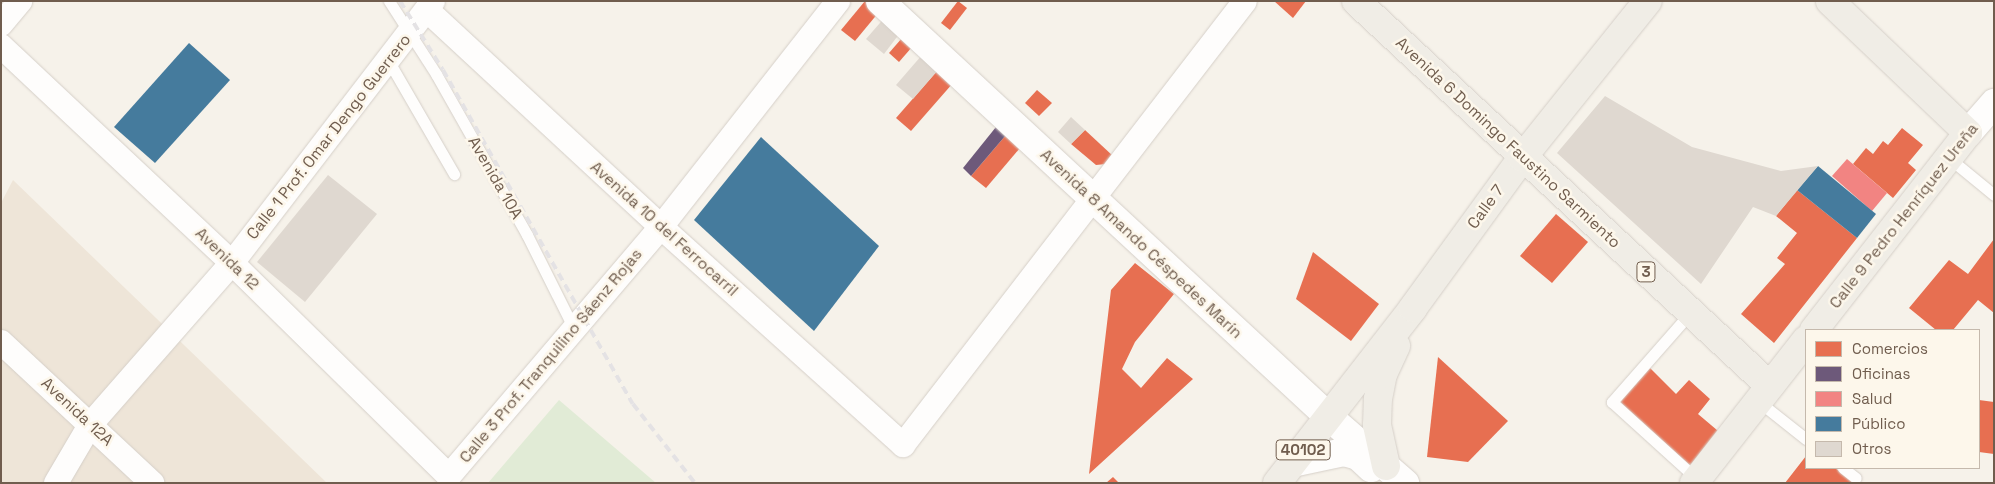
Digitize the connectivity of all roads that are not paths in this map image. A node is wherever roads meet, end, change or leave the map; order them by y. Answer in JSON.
{"nodes":[{"id":1,"x":20,"y":1,"type":"edge"},
{"id":2,"x":389,"y":1,"type":"edge"},
{"id":3,"x":838,"y":1,"type":"edge"},
{"id":4,"x":880,"y":1,"type":"edge"},
{"id":5,"x":1245,"y":1,"type":"edge"},
{"id":6,"x":1356,"y":1,"type":"edge"},
{"id":7,"x":1648,"y":1,"type":"edge"},
{"id":8,"x":1830,"y":1,"type":"edge"},
{"id":9,"x":430,"y":5,"type":"edge"},
{"id":10,"x":1,"y":24,"type":"edge"},
{"id":11,"x":409,"y":32,"type":"junction"},
{"id":12,"x":1,"y":46,"type":"edge"},
{"id":13,"x":388,"y":60,"type":"junction"},
{"id":14,"x":1992,"y":109,"type":"edge"},
{"id":15,"x":1968,"y":133,"type":"junction"},
{"id":16,"x":1522,"y":158,"type":"junction"},
{"id":17,"x":1949,"y":158,"type":"junction"},
{"id":18,"x":454,"y":174,"type":"dead end"},
{"id":19,"x":1994,"y":195,"type":"edge"},
{"id":20,"x":1094,"y":201,"type":"junction"},
{"id":21,"x":660,"y":227,"type":"junction"},
{"id":22,"x":232,"y":263,"type":"junction"},
{"id":23,"x":1413,"y":308,"type":"junction"},
{"id":24,"x":1691,"y":312,"type":"junction"},
{"id":25,"x":574,"y":328,"type":"junction"},
{"id":26,"x":1815,"y":329,"type":"edge"},
{"id":27,"x":1805,"y":341,"type":"edge"},
{"id":28,"x":1,"y":342,"type":"edge"},
{"id":29,"x":1764,"y":394,"type":"junction"},
{"id":30,"x":1329,"y":417,"type":"junction"},
{"id":31,"x":90,"y":425,"type":"junction"},
{"id":32,"x":1805,"y":438,"type":"edge"},
{"id":33,"x":1844,"y":469,"type":"edge"},
{"id":34,"x":1285,"y":473,"type":"edge"},
{"id":35,"x":449,"y":476,"type":"joint"},
{"id":36,"x":1393,"y":477,"type":"edge"},
{"id":37,"x":1856,"y":478,"type":"dead end"},
{"id":38,"x":1696,"y":481,"type":"edge"},
{"id":39,"x":56,"y":483,"type":"edge"},
{"id":40,"x":152,"y":483,"type":"edge"}],
"edges":[{"from":1,"to":10,"type":"street"},
{"from":2,"to":11,"type":"lane"},
{"from":3,"to":21,"type":"street","name":"Calle 3 Prof. Tranquilino Sáenz Rojas"},
{"from":4,"to":20,"type":"street","name":"Avenida 8 Amando Céspedes Marín","number":"40102"},
{"from":5,"to":20,"type":"street"},
{"from":6,"to":16,"type":"main road","name":"Avenida 6 Domingo Faustino Sarmiento","number":"3"},
{"from":7,"to":16,"type":"main road","name":"Calle 7"},
{"from":8,"to":15,"type":"main road"},
{"from":9,"to":11,"type":"street","name":"Calle 1 Prof. Omar Dengo Guerrero"},
{"from":9,"to":21,"type":"street","name":"Avenida 10 del Ferrocarril"},
{"from":11,"to":13,"type":"street","name":"Calle 1 Prof. Omar Dengo Guerrero"},
{"from":11,"to":25,"type":"lane","name":"Avenida 10A"},
{"from":12,"to":22,"type":"street","name":"Avenida 12"},
{"from":13,"to":18,"type":"lane"},
{"from":13,"to":22,"type":"street","name":"Calle 1 Prof. Omar Dengo Guerrero"},
{"from":14,"to":15,"type":"street","name":"Calle 9 Pedro Henríquez Ureña"},
{"from":15,"to":17,"type":"main road","name":"Calle 9 Pedro Henríquez Ureña"},
{"from":16,"to":23,"type":"main road","name":"Calle 7"},
{"from":16,"to":24,"type":"main road","name":"Avenida 6 Domingo Faustino Sarmiento","number":"3"},
{"from":17,"to":19,"type":"lane"},
{"from":17,"to":26,"type":"main road","name":"Calle 9 Pedro Henríquez Ureña"},
{"from":20,"to":21,"type":"street","name":"Avenida 10 del Ferrocarril"},
{"from":20,"to":30,"type":"street","name":"Avenida 8 Amando Céspedes Marín","number":"40102"},
{"from":21,"to":25,"type":"street","name":"Calle 3 Prof. Tranquilino Sáenz Rojas"},
{"from":22,"to":31,"type":"street","name":"Calle 1 Prof. Omar Dengo Guerrero"},
{"from":22,"to":35,"type":"street","name":"Avenida 12"},
{"from":23,"to":30,"type":"main road","name":"Calle 7"},
{"from":23,"to":36,"type":"main road"},
{"from":24,"to":29,"type":"main road","name":"Avenida 6 Domingo Faustino Sarmiento","number":"3"},
{"from":24,"to":38,"type":"lane"},
{"from":25,"to":35,"type":"street","name":"Calle 3 Prof. Tranquilino Sáenz Rojas"},
{"from":27,"to":29,"type":"main road"},
{"from":28,"to":31,"type":"street","name":"Avenida 12A"},
{"from":29,"to":32,"type":"lane"},
{"from":29,"to":38,"type":"main road"},
{"from":30,"to":34,"type":"main road","number":"40102"},
{"from":30,"to":36,"type":"street","name":"Avenida 8 Amando Céspedes Marín"},
{"from":31,"to":39,"type":"street","name":"Calle 1 Prof. Omar Dengo Guerrero"},
{"from":31,"to":40,"type":"street","name":"Avenida 12A"},
{"from":33,"to":37,"type":"lane"},
{"from":34,"to":36,"type":"street"}]}
